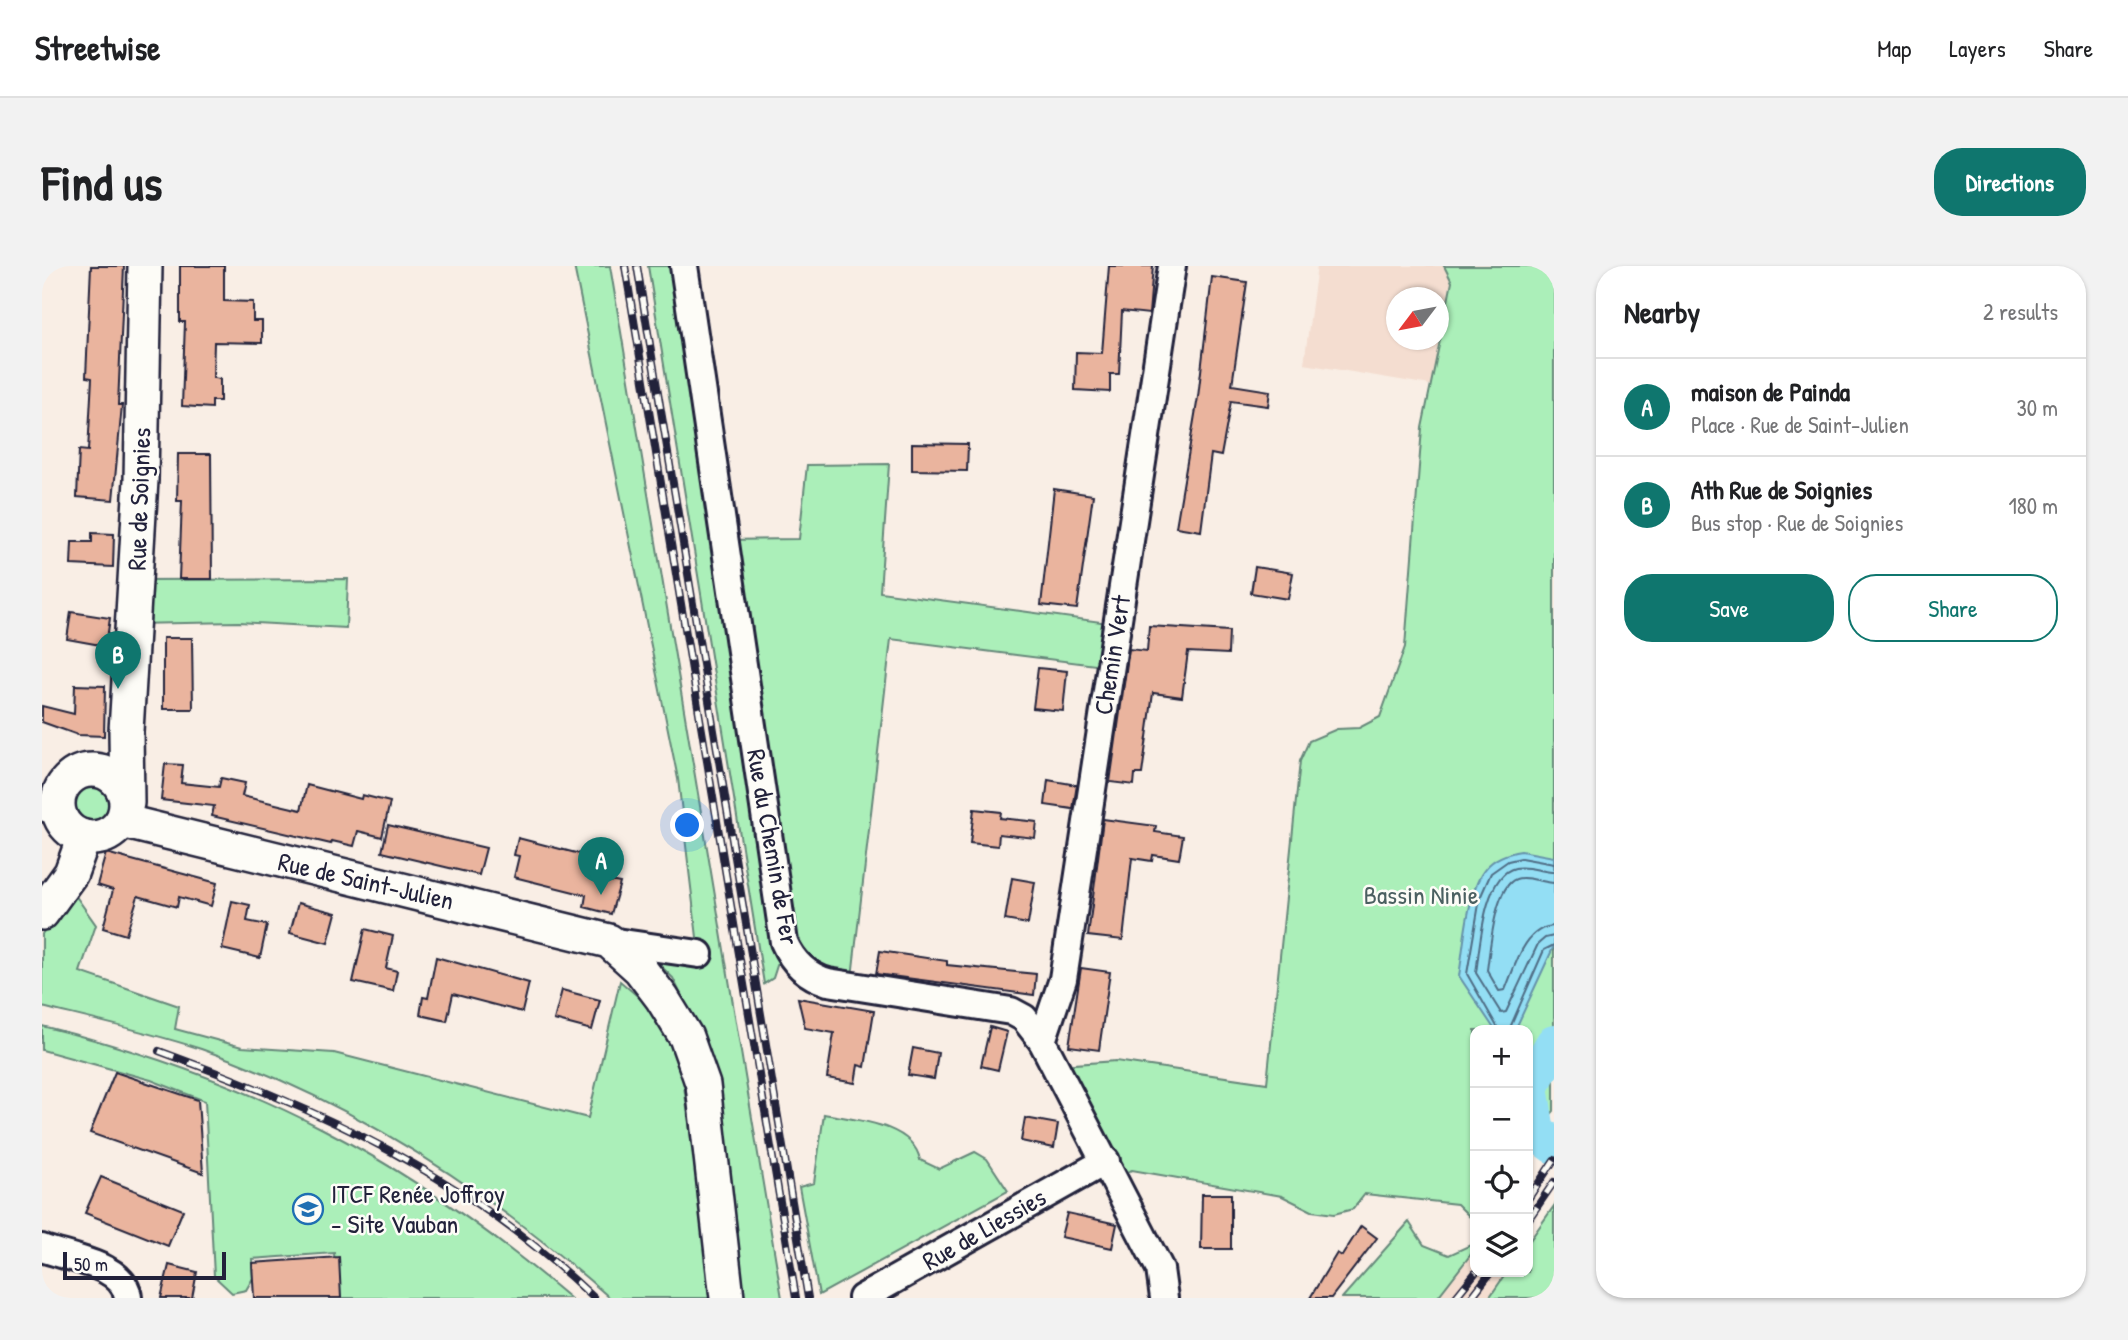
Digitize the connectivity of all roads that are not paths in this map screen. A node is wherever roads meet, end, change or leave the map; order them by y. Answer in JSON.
{"nodes":[{"id":1,"x":145,"y":266,"type":"edge"},
{"id":2,"x":684,"y":266,"type":"edge"},
{"id":3,"x":1172,"y":266,"type":"edge"},
{"id":4,"x":126,"y":731,"type":"junction"},
{"id":5,"x":103,"y":772,"type":"junction"},
{"id":6,"x":50,"y":810,"type":"edge"},
{"id":7,"x":125,"y":812,"type":"junction"},
{"id":8,"x":84,"y":837,"type":"junction"},
{"id":9,"x":42,"y":913,"type":"edge"},
{"id":10,"x":609,"y":941,"type":"junction"},
{"id":11,"x":699,"y":954,"type":"dead end"},
{"id":12,"x":1042,"y":1041,"type":"junction"},
{"id":13,"x":1106,"y":1161,"type":"junction"},
{"id":14,"x":42,"y":1248,"type":"edge"},
{"id":15,"x":128,"y":1298,"type":"edge"},
{"id":16,"x":727,"y":1298,"type":"edge"},
{"id":17,"x":863,"y":1298,"type":"edge"},
{"id":18,"x":1164,"y":1298,"type":"edge"}],
"edges":[{"from":1,"to":4,"type":"street","name":"Rue de Soignies"},
{"from":2,"to":12,"type":"street","name":"Rue du Chemin de Fer"},
{"from":3,"to":12,"type":"street","name":"Chemin Vert"},
{"from":4,"to":5,"type":"street","name":"Rue de Soignies"},
{"from":4,"to":7,"type":"street","name":"Rue de Soignies"},
{"from":5,"to":6,"type":"street"},
{"from":5,"to":7,"type":"street"},
{"from":6,"to":8,"type":"street"},
{"from":7,"to":8,"type":"street"},
{"from":7,"to":10,"type":"street","name":"Rue de Saint-Julien"},
{"from":8,"to":9,"type":"street"},
{"from":10,"to":11,"type":"street","name":"Rue de Saint-Julien"},
{"from":10,"to":16,"type":"street","name":"Rue de Saint-Julien"},
{"from":12,"to":13,"type":"street","name":"Rue du Chemin de Fer"},
{"from":13,"to":17,"type":"street","name":"Rue de Liessies"},
{"from":13,"to":18,"type":"street","name":"Rue du Chemin de Fer"},
{"from":14,"to":15,"type":"street"}]}
